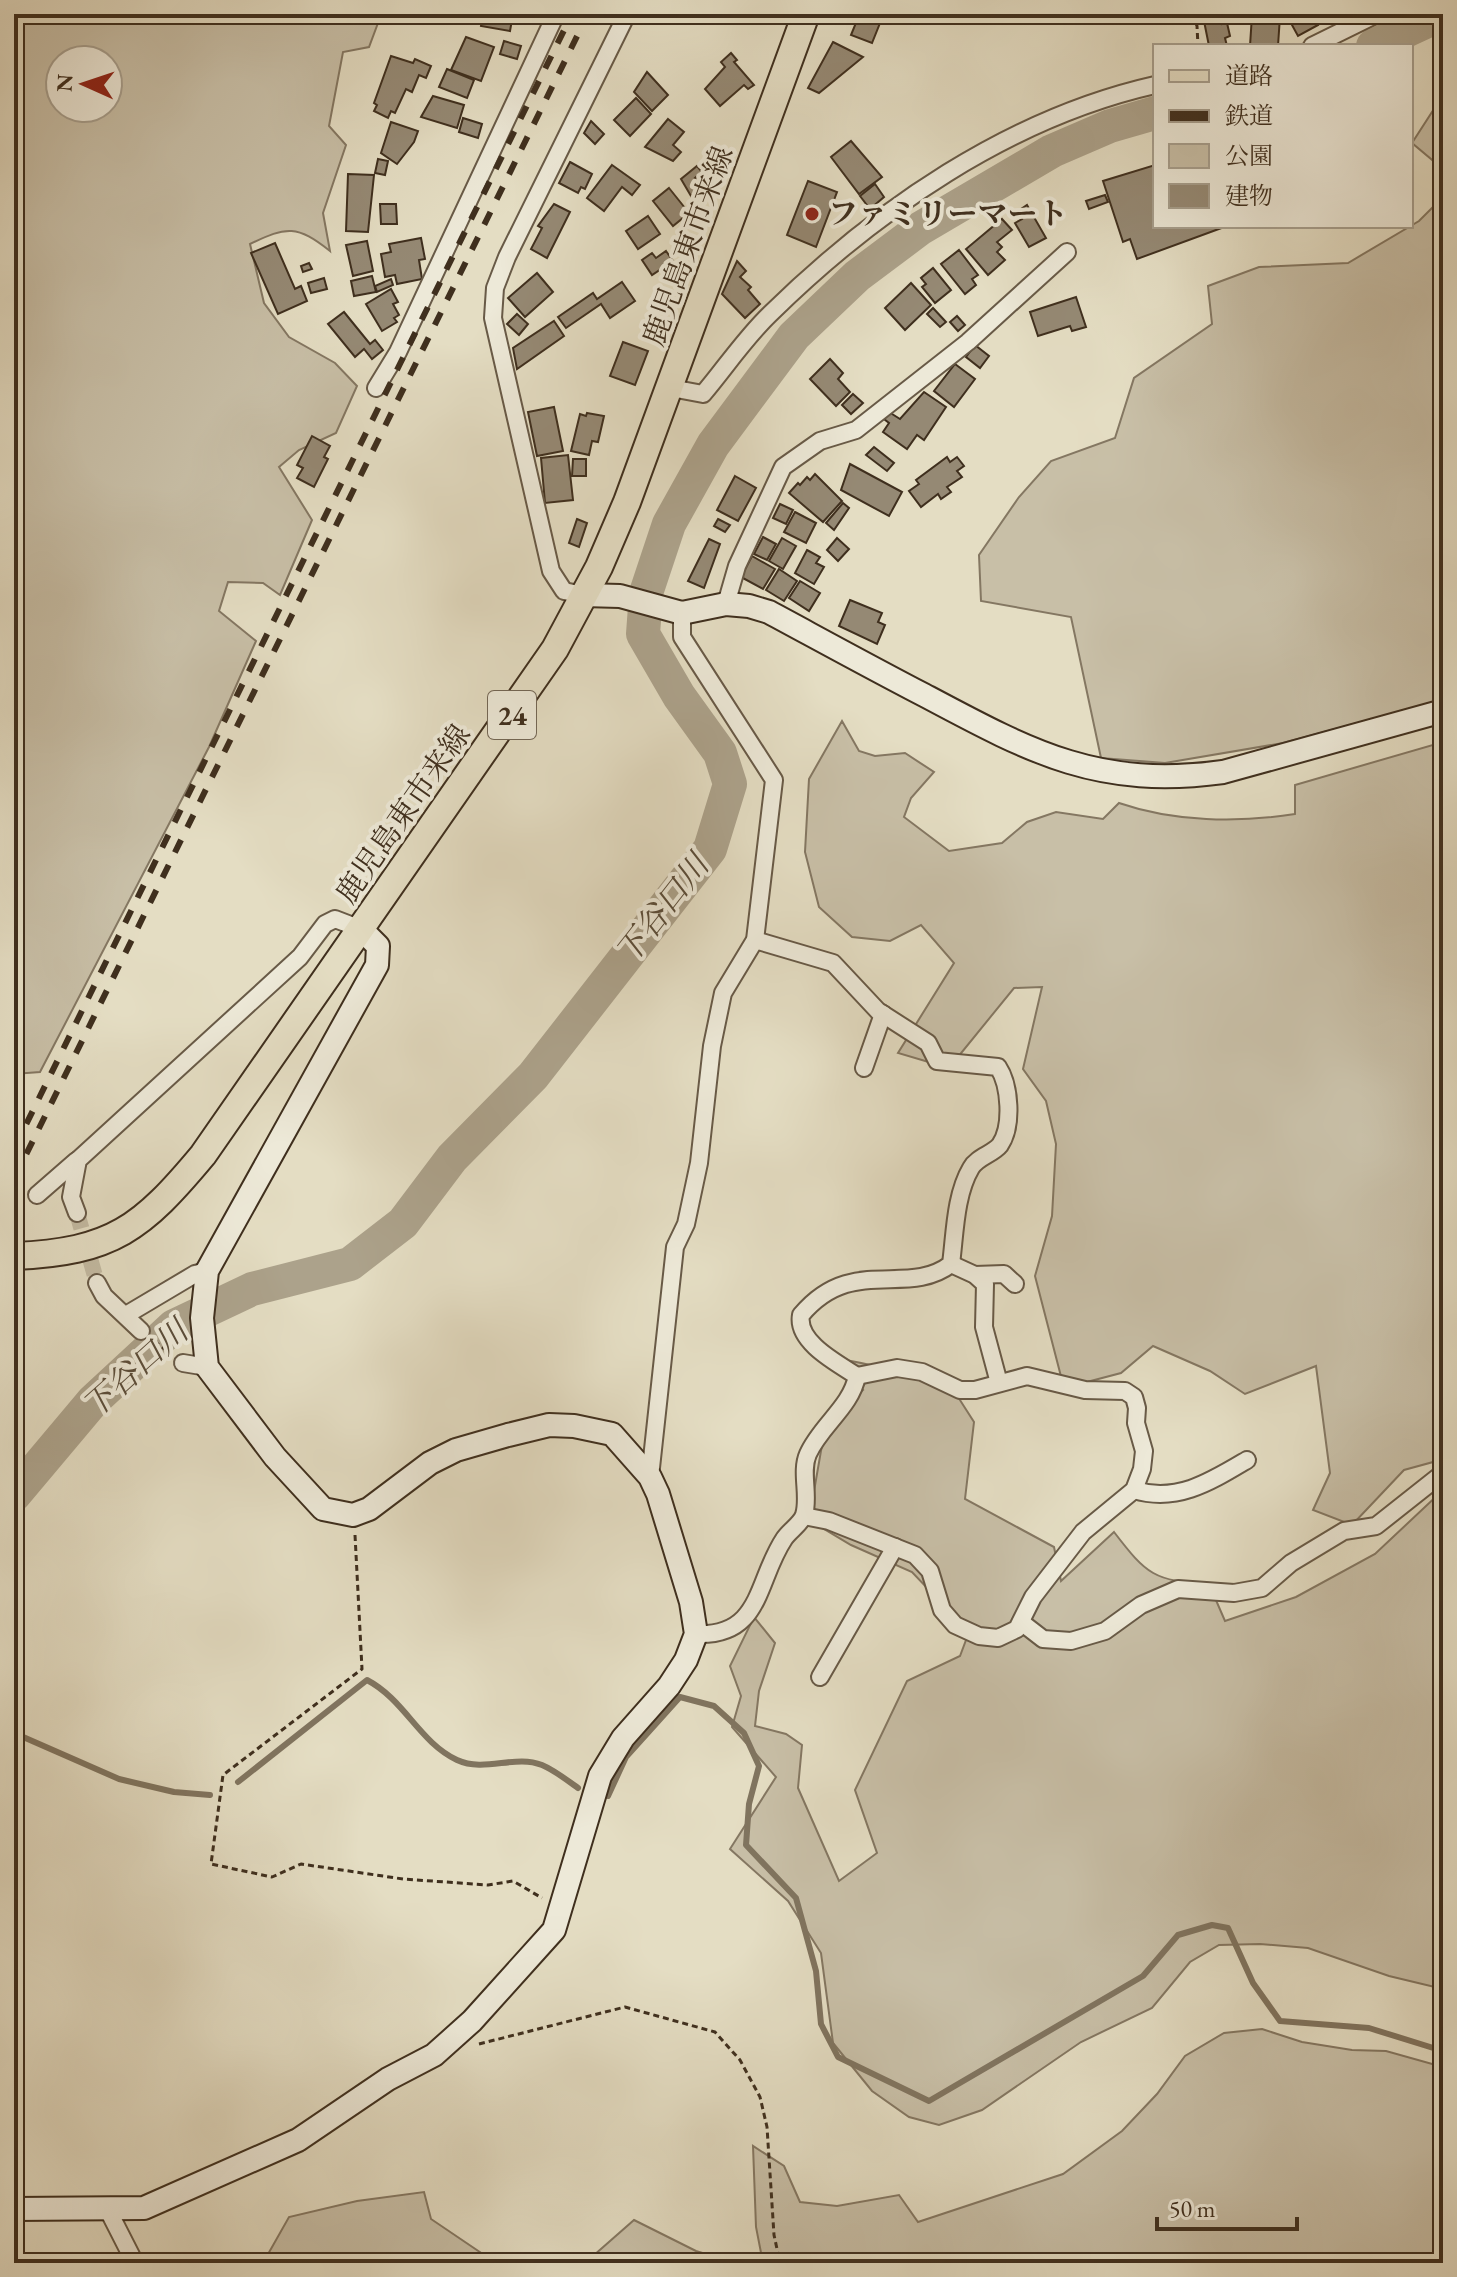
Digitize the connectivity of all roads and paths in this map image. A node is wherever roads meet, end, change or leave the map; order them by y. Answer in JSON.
{"nodes":[{"id":1,"x":556,"y":14,"type":"edge"},
{"id":2,"x":627,"y":14,"type":"edge"},
{"id":3,"x":806,"y":14,"type":"edge"},
{"id":4,"x":1192,"y":14,"type":"edge"},
{"id":5,"x":1375,"y":14,"type":"edge"},
{"id":6,"x":1198,"y":44,"type":"edge"},
{"id":7,"x":1316,"y":44,"type":"edge"},
{"id":8,"x":1153,"y":86,"type":"edge"},
{"id":9,"x":1067,"y":252,"type":"dead end"},
{"id":10,"x":376,"y":388,"type":"dead end"},
{"id":11,"x":671,"y":388,"type":"junction"},
{"id":12,"x":583,"y":595,"type":"junction"},
{"id":13,"x":726,"y":604,"type":"junction"},
{"id":14,"x":674,"y":612,"type":"junction"},
{"id":15,"x":1443,"y":711,"type":"edge"},
{"id":16,"x":361,"y":929,"type":"junction"},
{"id":17,"x":755,"y":940,"type":"junction"},
{"id":18,"x":883,"y":1014,"type":"junction"},
{"id":19,"x":864,"y":1068,"type":"dead end"},
{"id":20,"x":78,"y":1160,"type":"junction"},
{"id":21,"x":37,"y":1195,"type":"dead end"},
{"id":22,"x":77,"y":1213,"type":"tunnel mouth"},
{"id":23,"x":14,"y":1256,"type":"edge"},
{"id":24,"x":951,"y":1264,"type":"junction"},
{"id":25,"x":975,"y":1275,"type":"junction"},
{"id":26,"x":204,"y":1282,"type":"junction"},
{"id":27,"x":97,"y":1283,"type":"tunnel mouth"},
{"id":28,"x":1015,"y":1284,"type":"dead end"},
{"id":29,"x":126,"y":1315,"type":"junction"},
{"id":30,"x":141,"y":1331,"type":"joint"},
{"id":31,"x":206,"y":1356,"type":"junction"},
{"id":32,"x":183,"y":1363,"type":"joint"},
{"id":33,"x":857,"y":1376,"type":"junction"},
{"id":34,"x":999,"y":1383,"type":"junction"},
{"id":35,"x":1247,"y":1460,"type":"dead end"},
{"id":36,"x":1443,"y":1473,"type":"edge"},
{"id":37,"x":650,"y":1477,"type":"junction"},
{"id":38,"x":1134,"y":1490,"type":"junction"},
{"id":39,"x":353,"y":1515,"type":"junction"},
{"id":40,"x":804,"y":1516,"type":"junction"},
{"id":41,"x":895,"y":1547,"type":"junction"},
{"id":42,"x":1021,"y":1622,"type":"junction"},
{"id":43,"x":696,"y":1634,"type":"junction"},
{"id":44,"x":820,"y":1677,"type":"dead end"},
{"id":45,"x":560,"y":1909,"type":"junction"},
{"id":46,"x":478,"y":2044,"type":"dead end"},
{"id":47,"x":14,"y":2209,"type":"edge"},
{"id":48,"x":108,"y":2210,"type":"junction"},
{"id":49,"x":135,"y":2263,"type":"edge"},
{"id":50,"x":780,"y":2263,"type":"edge"}],
"edges":[{"from":1,"to":10,"type":"street"},
{"from":2,"to":12,"type":"street"},
{"from":3,"to":11,"type":"main road","name":"鹿児島東市来線","number":"24"},
{"from":4,"to":6,"type":"path"},
{"from":5,"to":7,"type":"street"},
{"from":8,"to":11,"type":"street"},
{"from":9,"to":13,"type":"street"},
{"from":11,"to":12,"type":"main road","name":"鹿児島東市来線","number":"24"},
{"from":12,"to":14,"type":"street"},
{"from":12,"to":16,"type":"main road","name":"鹿児島東市来線","number":"24"},
{"from":13,"to":14,"type":"street"},
{"from":13,"to":15,"type":"street"},
{"from":14,"to":17,"type":"street"},
{"from":16,"to":20,"type":"street"},
{"from":16,"to":23,"type":"main road","name":"鹿児島東市来線","number":"24"},
{"from":16,"to":26,"type":"street"},
{"from":17,"to":18,"type":"street"},
{"from":17,"to":37,"type":"street"},
{"from":18,"to":19,"type":"street"},
{"from":18,"to":24,"type":"street"},
{"from":20,"to":21,"type":"street"},
{"from":20,"to":22,"type":"street"},
{"from":24,"to":25,"type":"street"},
{"from":24,"to":33,"type":"street"},
{"from":25,"to":28,"type":"street"},
{"from":25,"to":34,"type":"street"},
{"from":26,"to":29,"type":"street"},
{"from":26,"to":31,"type":"street"},
{"from":27,"to":29,"type":"street"},
{"from":29,"to":30,"type":"street"},
{"from":30,"to":32,"type":"path"},
{"from":31,"to":32,"type":"street"},
{"from":31,"to":39,"type":"street"},
{"from":33,"to":34,"type":"street"},
{"from":33,"to":40,"type":"street"},
{"from":34,"to":38,"type":"street"},
{"from":35,"to":38,"type":"street"},
{"from":36,"to":42,"type":"street"},
{"from":37,"to":39,"type":"street"},
{"from":37,"to":43,"type":"street"},
{"from":38,"to":42,"type":"street"},
{"from":39,"to":45,"type":"path"},
{"from":40,"to":41,"type":"street"},
{"from":40,"to":43,"type":"street"},
{"from":41,"to":42,"type":"street"},
{"from":41,"to":44,"type":"street"},
{"from":43,"to":45,"type":"street"},
{"from":45,"to":48,"type":"street"},
{"from":46,"to":50,"type":"path"},
{"from":47,"to":48,"type":"street"},
{"from":48,"to":49,"type":"street"}]}
